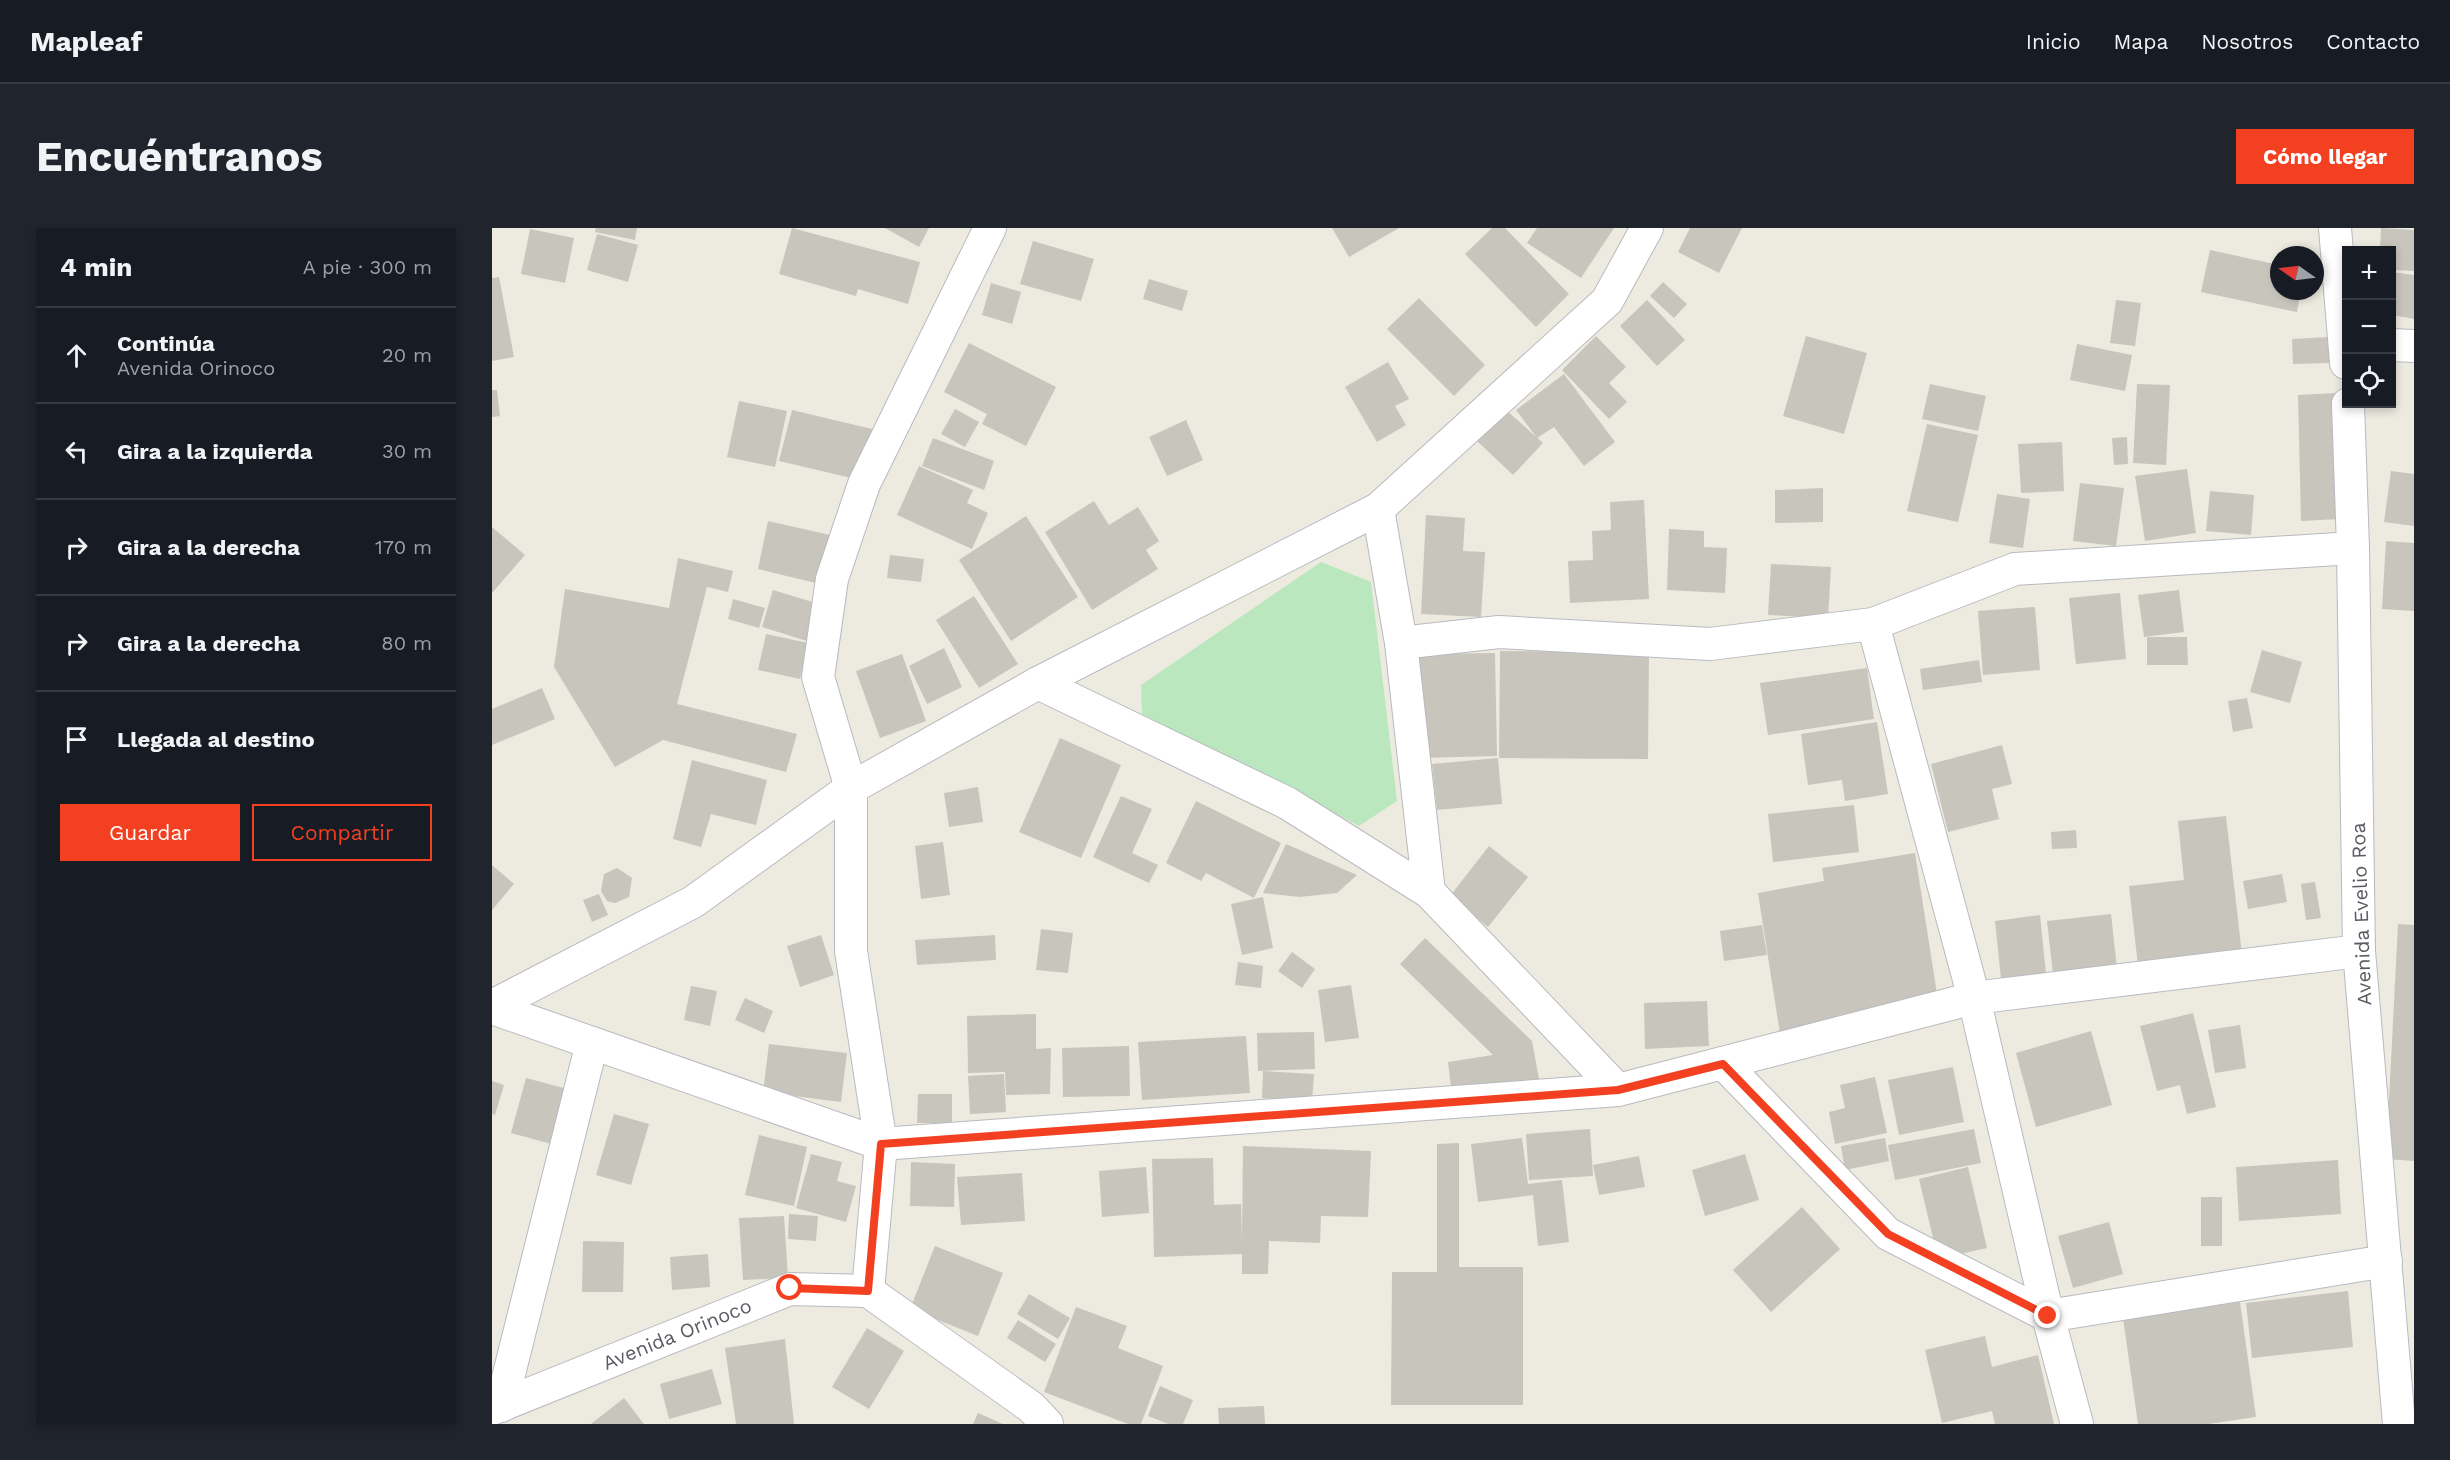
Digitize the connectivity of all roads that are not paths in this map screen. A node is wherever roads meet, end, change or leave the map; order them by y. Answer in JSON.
{"nodes":[{"id":1,"x":990,"y":228,"type":"edge"},
{"id":2,"x":1647,"y":228,"type":"edge"},
{"id":3,"x":2336,"y":228,"type":"edge"},
{"id":4,"x":2342,"y":301,"type":"edge"},
{"id":5,"x":2396,"y":345,"type":"edge"},
{"id":6,"x":2414,"y":346,"type":"edge"},
{"id":7,"x":2348,"y":408,"type":"edge"},
{"id":8,"x":1378,"y":509,"type":"junction"},
{"id":9,"x":2353,"y":548,"type":"junction"},
{"id":10,"x":1873,"y":624,"type":"junction"},
{"id":11,"x":1401,"y":643,"type":"junction"},
{"id":12,"x":1038,"y":683,"type":"junction"},
{"id":13,"x":851,"y":788,"type":"junction"},
{"id":14,"x":1430,"y":892,"type":"junction"},
{"id":15,"x":2359,"y":951,"type":"junction"},
{"id":16,"x":1974,"y":998,"type":"junction"},
{"id":17,"x":492,"y":1007,"type":"edge"},
{"id":18,"x":592,"y":1043,"type":"junction"},
{"id":19,"x":1723,"y":1064,"type":"junction"},
{"id":20,"x":1618,"y":1090,"type":"junction"},
{"id":21,"x":881,"y":1144,"type":"junction"},
{"id":22,"x":2386,"y":1261,"type":"junction"},
{"id":23,"x":868,"y":1291,"type":"junction"},
{"id":24,"x":2048,"y":1316,"type":"junction"},
{"id":25,"x":496,"y":1408,"type":"edge"},
{"id":26,"x":1047,"y":1424,"type":"edge"},
{"id":27,"x":2077,"y":1424,"type":"edge"},
{"id":28,"x":2399,"y":1424,"type":"edge"}],
"edges":[{"from":1,"to":13,"type":"street"},
{"from":2,"to":8,"type":"street"},
{"from":3,"to":4,"type":"street"},
{"from":5,"to":6,"type":"street"},
{"from":7,"to":9,"type":"street","name":"Avenida Evelio Roa"},
{"from":8,"to":11,"type":"street"},
{"from":8,"to":12,"type":"street"},
{"from":9,"to":10,"type":"street"},
{"from":9,"to":15,"type":"street","name":"Avenida Evelio Roa"},
{"from":10,"to":11,"type":"street"},
{"from":10,"to":16,"type":"street"},
{"from":11,"to":14,"type":"street"},
{"from":12,"to":13,"type":"street"},
{"from":12,"to":14,"type":"street"},
{"from":13,"to":17,"type":"street"},
{"from":13,"to":21,"type":"street"},
{"from":14,"to":20,"type":"street"},
{"from":15,"to":16,"type":"street"},
{"from":15,"to":22,"type":"street","name":"Avenida Evelio Roa"},
{"from":16,"to":19,"type":"street"},
{"from":16,"to":24,"type":"street"},
{"from":17,"to":18,"type":"street"},
{"from":18,"to":21,"type":"street"},
{"from":18,"to":25,"type":"street"},
{"from":19,"to":20,"type":"street"},
{"from":19,"to":24,"type":"street"},
{"from":20,"to":21,"type":"street"},
{"from":21,"to":23,"type":"street"},
{"from":22,"to":24,"type":"street"},
{"from":22,"to":28,"type":"street","name":"Avenida Evelio Roa"},
{"from":23,"to":25,"type":"street","name":"Avenida Orinoco"},
{"from":23,"to":26,"type":"street"},
{"from":24,"to":27,"type":"street"}]}
